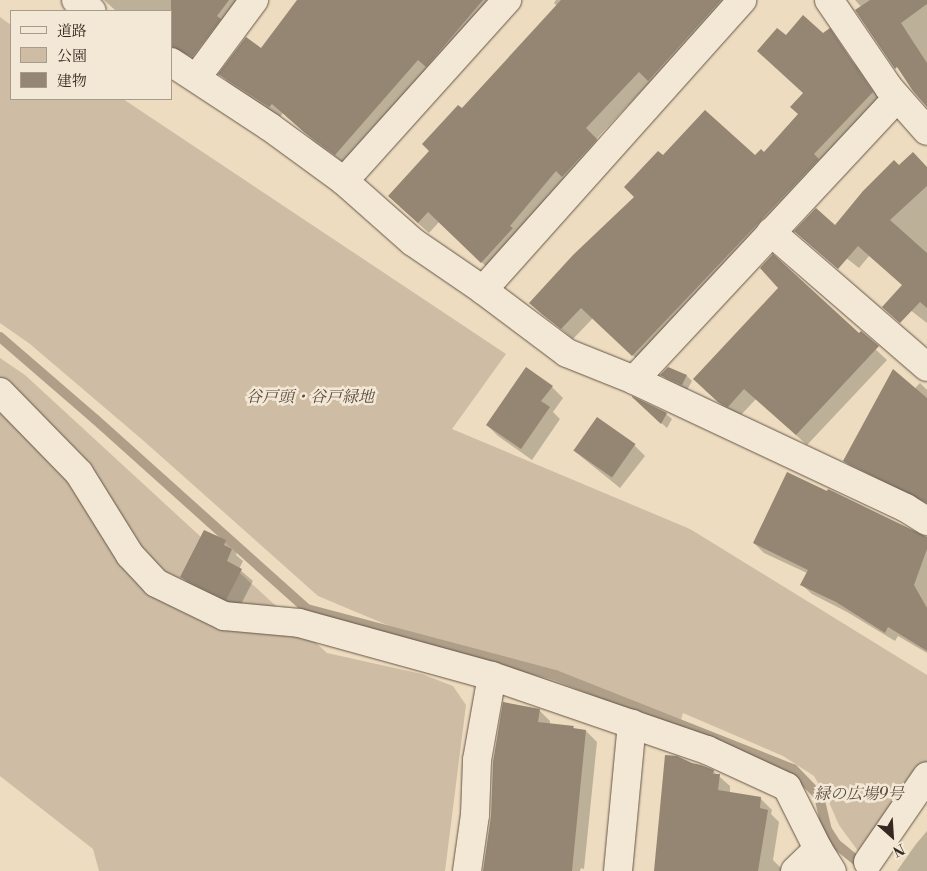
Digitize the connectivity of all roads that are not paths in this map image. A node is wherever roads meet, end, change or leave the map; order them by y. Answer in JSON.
{"nodes":[{"id":1,"x":76,"y":0,"type":"edge"},
{"id":2,"x":254,"y":0,"type":"edge"},
{"id":3,"x":507,"y":0,"type":"edge"},
{"id":4,"x":742,"y":0,"type":"edge"},
{"id":5,"x":829,"y":0,"type":"edge"},
{"id":6,"x":91,"y":10,"type":"edge"},
{"id":7,"x":172,"y":63,"type":"edge"},
{"id":8,"x":197,"y":77,"type":"junction"},
{"id":9,"x":897,"y":98,"type":"junction"},
{"id":10,"x":927,"y":131,"type":"edge"},
{"id":11,"x":344,"y":181,"type":"junction"},
{"id":12,"x":771,"y":232,"type":"junction"},
{"id":13,"x":482,"y":290,"type":"junction"},
{"id":14,"x":927,"y":367,"type":"edge"},
{"id":15,"x":634,"y":380,"type":"junction"},
{"id":16,"x":0,"y":392,"type":"edge"},
{"id":17,"x":927,"y":521,"type":"edge"},
{"id":18,"x":492,"y":676,"type":"junction"},
{"id":19,"x":632,"y":724,"type":"junction"},
{"id":20,"x":925,"y":784,"type":"edge"},
{"id":21,"x":825,"y":860,"type":"edge"},
{"id":22,"x":868,"y":862,"type":"dead end"},
{"id":23,"x":467,"y":871,"type":"edge"},
{"id":24,"x":618,"y":871,"type":"edge"},
{"id":25,"x":796,"y":871,"type":"edge"}],
"edges":[{"from":1,"to":6,"type":"street"},
{"from":2,"to":8,"type":"street"},
{"from":3,"to":11,"type":"street"},
{"from":4,"to":13,"type":"street"},
{"from":5,"to":9,"type":"street"},
{"from":7,"to":8,"type":"street"},
{"from":8,"to":11,"type":"street"},
{"from":9,"to":10,"type":"street"},
{"from":9,"to":12,"type":"street"},
{"from":11,"to":13,"type":"street"},
{"from":12,"to":14,"type":"street"},
{"from":12,"to":15,"type":"street"},
{"from":13,"to":15,"type":"street"},
{"from":15,"to":17,"type":"street"},
{"from":16,"to":18,"type":"street"},
{"from":18,"to":19,"type":"street"},
{"from":18,"to":23,"type":"street"},
{"from":19,"to":21,"type":"street"},
{"from":19,"to":24,"type":"street"},
{"from":20,"to":22,"type":"street"},
{"from":21,"to":25,"type":"street"}]}
